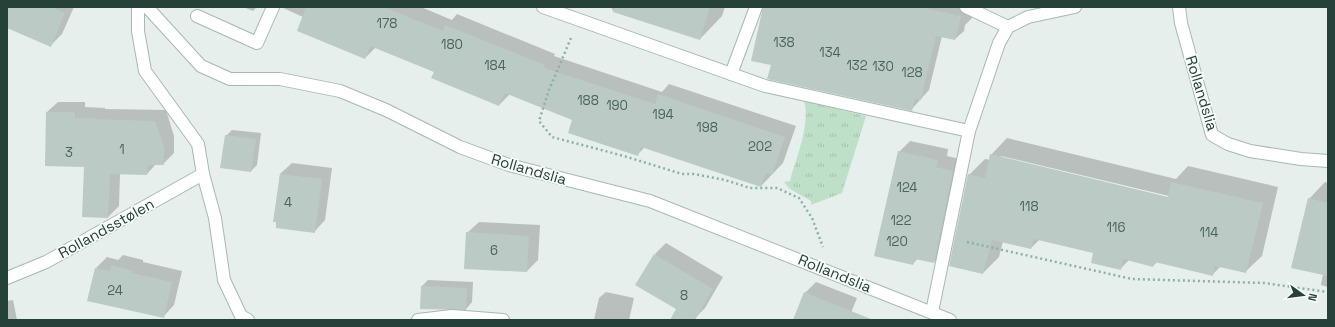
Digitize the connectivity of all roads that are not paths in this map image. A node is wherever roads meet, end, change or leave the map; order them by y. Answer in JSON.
{"nodes":[{"id":1,"x":138,"y":7,"type":"edge"},
{"id":2,"x":147,"y":7,"type":"edge"},
{"id":3,"x":273,"y":7,"type":"edge"},
{"id":4,"x":543,"y":7,"type":"edge"},
{"id":5,"x":756,"y":7,"type":"edge"},
{"id":6,"x":966,"y":7,"type":"edge"},
{"id":7,"x":1075,"y":7,"type":"edge"},
{"id":8,"x":1179,"y":7,"type":"edge"},
{"id":9,"x":197,"y":16,"type":"dead end"},
{"id":10,"x":1008,"y":27,"type":"junction"},
{"id":11,"x":731,"y":74,"type":"junction"},
{"id":12,"x":969,"y":131,"type":"junction"},
{"id":13,"x":1328,"y":161,"type":"edge"},
{"id":14,"x":203,"y":174,"type":"junction"},
{"id":15,"x":7,"y":278,"type":"edge"},
{"id":16,"x":932,"y":312,"type":"junction"},
{"id":17,"x":248,"y":320,"type":"edge"},
{"id":18,"x":418,"y":320,"type":"edge"},
{"id":19,"x":503,"y":320,"type":"edge"},
{"id":20,"x":950,"y":320,"type":"edge"}],
"edges":[{"from":1,"to":14,"type":"street"},
{"from":2,"to":16,"type":"street","name":"Rollandslia"},
{"from":3,"to":9,"type":"street"},
{"from":4,"to":11,"type":"street"},
{"from":5,"to":11,"type":"street"},
{"from":6,"to":10,"type":"street"},
{"from":7,"to":10,"type":"street"},
{"from":8,"to":13,"type":"street","name":"Rollandslia"},
{"from":10,"to":12,"type":"street"},
{"from":11,"to":12,"type":"street"},
{"from":12,"to":16,"type":"street"},
{"from":14,"to":15,"type":"street","name":"Rollandsstølen"},
{"from":14,"to":17,"type":"street"},
{"from":16,"to":20,"type":"street","name":"Rollandslia"},
{"from":18,"to":19,"type":"street"}]}
